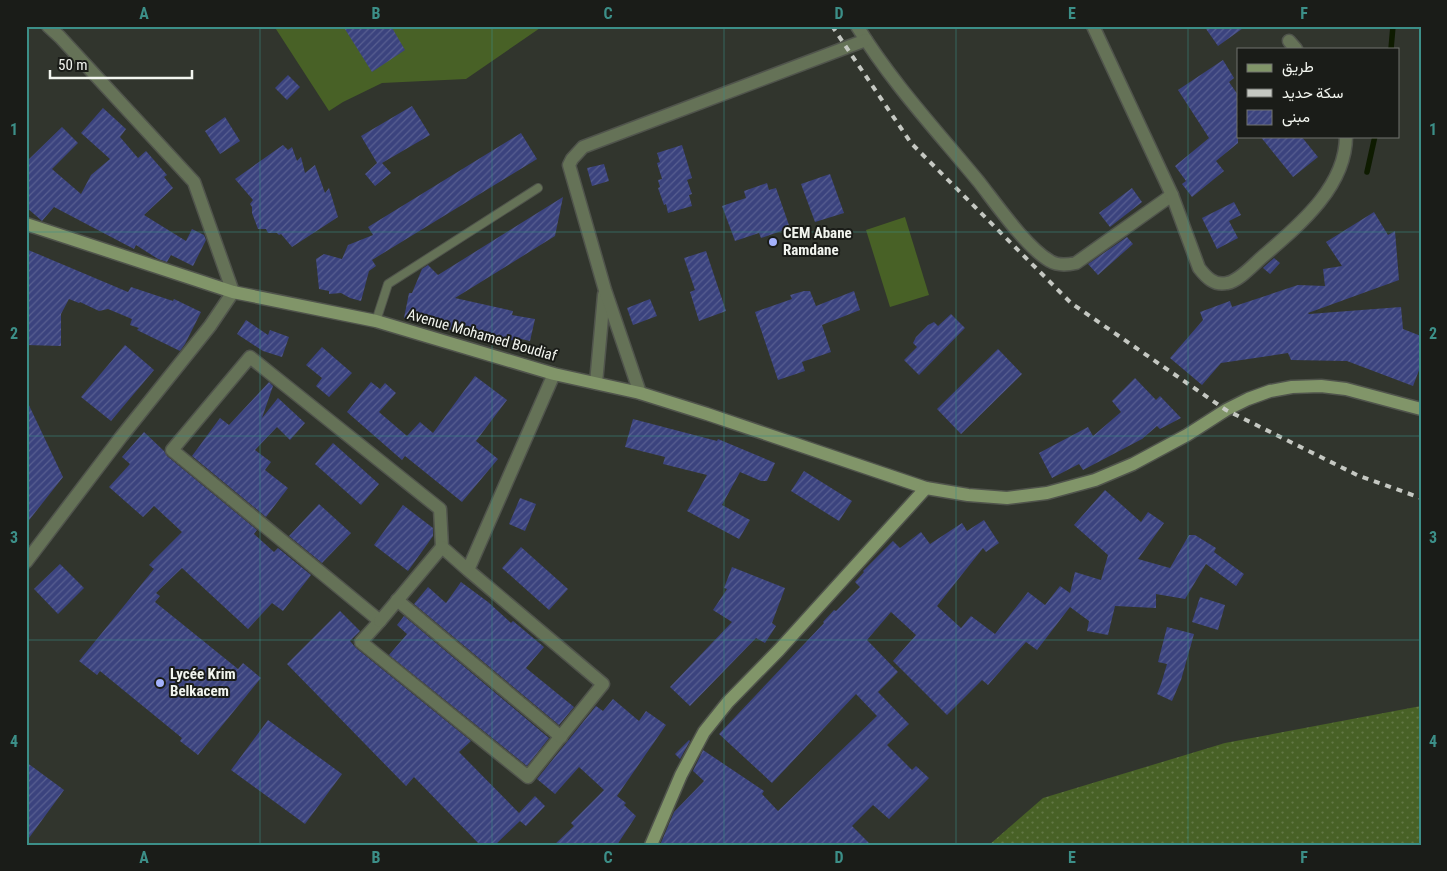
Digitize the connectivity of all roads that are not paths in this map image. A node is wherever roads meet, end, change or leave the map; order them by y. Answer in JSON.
{"nodes":[{"id":1,"x":48,"y":26,"type":"edge"},
{"id":2,"x":858,"y":26,"type":"edge"},
{"id":3,"x":1093,"y":26,"type":"edge"},
{"id":4,"x":866,"y":40,"type":"junction"},
{"id":5,"x":1346,"y":138,"type":"edge"},
{"id":6,"x":538,"y":188,"type":"dead end"},
{"id":7,"x":1172,"y":195,"type":"junction"},
{"id":8,"x":26,"y":224,"type":"edge"},
{"id":9,"x":605,"y":290,"type":"junction"},
{"id":10,"x":233,"y":292,"type":"junction"},
{"id":11,"x":376,"y":322,"type":"junction"},
{"id":12,"x":554,"y":374,"type":"junction"},
{"id":13,"x":596,"y":383,"type":"junction"},
{"id":14,"x":640,"y":393,"type":"junction"},
{"id":15,"x":1421,"y":409,"type":"edge"},
{"id":16,"x":926,"y":488,"type":"junction"},
{"id":17,"x":442,"y":547,"type":"junction"},
{"id":18,"x":26,"y":562,"type":"edge"},
{"id":19,"x":468,"y":570,"type":"junction"},
{"id":20,"x":396,"y":600,"type":"junction"},
{"id":21,"x":380,"y":621,"type":"junction"},
{"id":22,"x":561,"y":737,"type":"junction"},
{"id":23,"x":651,"y":845,"type":"edge"}],
"edges":[{"from":1,"to":10,"type":"street"},
{"from":2,"to":4,"type":"street"},
{"from":3,"to":7,"type":"street"},
{"from":4,"to":7,"type":"street"},
{"from":4,"to":9,"type":"street"},
{"from":5,"to":7,"type":"street"},
{"from":6,"to":11,"type":"lane"},
{"from":8,"to":10,"type":"street","name":"Avenue Mohamed Boudiaf"},
{"from":9,"to":13,"type":"street"},
{"from":9,"to":14,"type":"street"},
{"from":10,"to":11,"type":"street","name":"Avenue Mohamed Boudiaf"},
{"from":10,"to":18,"type":"street"},
{"from":11,"to":12,"type":"street","name":"Avenue Mohamed Boudiaf"},
{"from":12,"to":13,"type":"street","name":"Avenue Mohamed Boudiaf"},
{"from":12,"to":19,"type":"street"},
{"from":13,"to":14,"type":"street","name":"Avenue Mohamed Boudiaf"},
{"from":14,"to":16,"type":"street","name":"Avenue Mohamed Boudiaf"},
{"from":15,"to":16,"type":"street","name":"Avenue Mohamed Boudiaf"},
{"from":16,"to":23,"type":"street"},
{"from":17,"to":19,"type":"street"},
{"from":17,"to":20,"type":"street"},
{"from":17,"to":21,"type":"street"},
{"from":19,"to":22,"type":"street"},
{"from":20,"to":21,"type":"street"},
{"from":20,"to":22,"type":"street"},
{"from":21,"to":22,"type":"street"}]}
